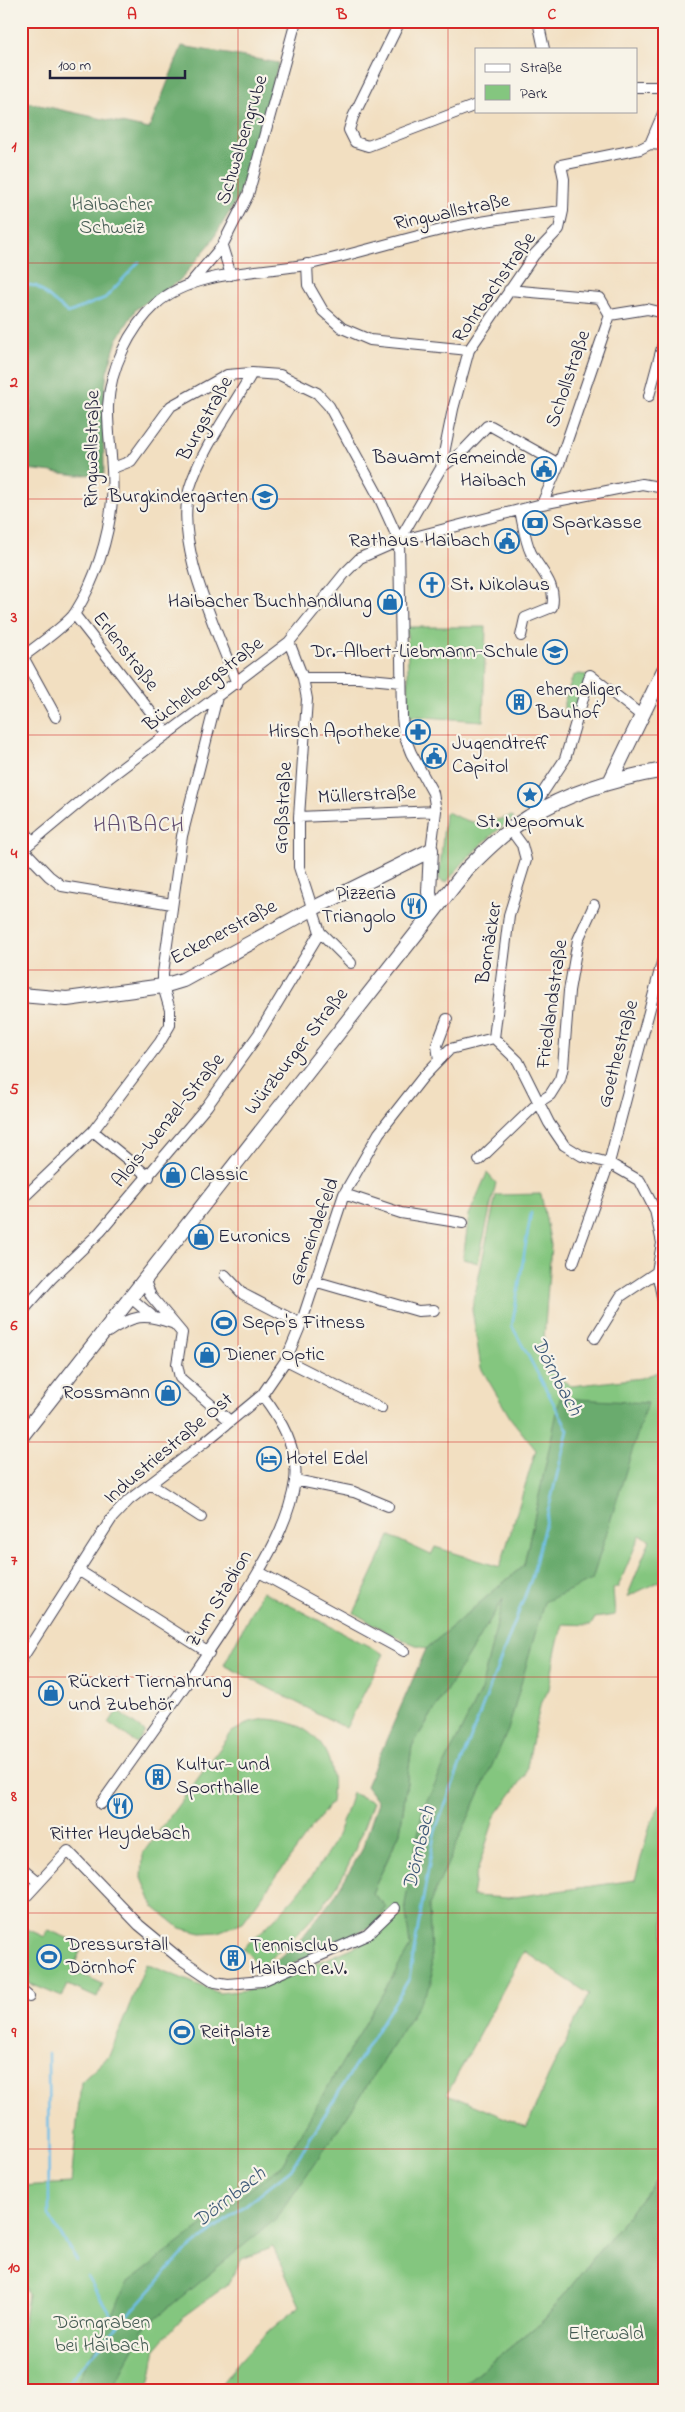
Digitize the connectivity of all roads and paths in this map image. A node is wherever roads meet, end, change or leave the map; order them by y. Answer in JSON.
{"nodes":[{"id":1,"x":296,"y":21,"type":"edge"},
{"id":2,"x":400,"y":21,"type":"edge"},
{"id":3,"x":538,"y":21,"type":"edge"},
{"id":4,"x":544,"y":48,"type":"edge"},
{"id":5,"x":638,"y":87,"type":"edge"},
{"id":6,"x":664,"y":87,"type":"edge"},
{"id":7,"x":475,"y":105,"type":"edge"},
{"id":8,"x":664,"y":111,"type":"edge"},
{"id":9,"x":650,"y":144,"type":"junction"},
{"id":10,"x":664,"y":146,"type":"edge"},
{"id":11,"x":563,"y":211,"type":"junction"},
{"id":12,"x":222,"y":246,"type":"junction"},
{"id":13,"x":307,"y":264,"type":"junction"},
{"id":14,"x":231,"y":275,"type":"junction"},
{"id":15,"x":189,"y":285,"type":"junction"},
{"id":16,"x":509,"y":290,"type":"junction"},
{"id":17,"x":664,"y":313,"type":"edge"},
{"id":18,"x":610,"y":315,"type":"junction"},
{"id":19,"x":664,"y":340,"type":"edge"},
{"id":20,"x":469,"y":350,"type":"junction"},
{"id":21,"x":252,"y":373,"type":"junction"},
{"id":22,"x":650,"y":396,"type":"dead end"},
{"id":23,"x":559,"y":464,"type":"junction"},
{"id":24,"x":113,"y":468,"type":"junction"},
{"id":25,"x":441,"y":468,"type":"junction"},
{"id":26,"x":664,"y":488,"type":"edge"},
{"id":27,"x":542,"y":504,"type":"junction"},
{"id":28,"x":520,"y":510,"type":"junction"},
{"id":29,"x":399,"y":542,"type":"junction"},
{"id":30,"x":74,"y":614,"type":"junction"},
{"id":31,"x":521,"y":636,"type":"dead end"},
{"id":32,"x":290,"y":642,"type":"junction"},
{"id":33,"x":22,"y":657,"type":"edge"},
{"id":34,"x":664,"y":670,"type":"edge"},
{"id":35,"x":303,"y":678,"type":"junction"},
{"id":36,"x":401,"y":682,"type":"junction"},
{"id":37,"x":237,"y":684,"type":"junction"},
{"id":38,"x":217,"y":698,"type":"junction"},
{"id":39,"x":642,"y":716,"type":"junction"},
{"id":40,"x":56,"y":717,"type":"dead end"},
{"id":41,"x":168,"y":734,"type":"junction"},
{"id":42,"x":664,"y":770,"type":"edge"},
{"id":43,"x":610,"y":782,"type":"junction"},
{"id":44,"x":436,"y":811,"type":"junction"},
{"id":45,"x":534,"y":814,"type":"junction"},
{"id":46,"x":299,"y":817,"type":"junction"},
{"id":47,"x":21,"y":825,"type":"edge"},
{"id":48,"x":510,"y":830,"type":"junction"},
{"id":49,"x":32,"y":842,"type":"junction"},
{"id":50,"x":22,"y":850,"type":"edge"},
{"id":51,"x":431,"y":850,"type":"junction"},
{"id":52,"x":172,"y":904,"type":"junction"},
{"id":53,"x":437,"y":905,"type":"junction"},
{"id":54,"x":594,"y":905,"type":"dead end"},
{"id":55,"x":312,"y":909,"type":"junction"},
{"id":56,"x":320,"y":932,"type":"junction"},
{"id":57,"x":664,"y":954,"type":"edge"},
{"id":58,"x":351,"y":963,"type":"dead end"},
{"id":59,"x":163,"y":986,"type":"junction"},
{"id":60,"x":21,"y":995,"type":"edge"},
{"id":61,"x":447,"y":1019,"type":"dead end"},
{"id":62,"x":494,"y":1038,"type":"junction"},
{"id":63,"x":438,"y":1060,"type":"junction"},
{"id":64,"x":539,"y":1102,"type":"junction"},
{"id":65,"x":93,"y":1131,"type":"junction"},
{"id":66,"x":479,"y":1160,"type":"dead end"},
{"id":67,"x":609,"y":1163,"type":"junction"},
{"id":68,"x":149,"y":1177,"type":"junction"},
{"id":69,"x":344,"y":1194,"type":"junction"},
{"id":70,"x":21,"y":1200,"type":"edge"},
{"id":71,"x":463,"y":1223,"type":"dead end"},
{"id":72,"x":663,"y":1243,"type":"edge"},
{"id":73,"x":573,"y":1263,"type":"dead end"},
{"id":74,"x":657,"y":1272,"type":"junction"},
{"id":75,"x":225,"y":1275,"type":"dead end"},
{"id":76,"x":144,"y":1281,"type":"junction"},
{"id":77,"x":314,"y":1281,"type":"junction"},
{"id":78,"x":131,"y":1298,"type":"junction"},
{"id":79,"x":664,"y":1306,"type":"edge"},
{"id":80,"x":434,"y":1310,"type":"dead end"},
{"id":81,"x":21,"y":1313,"type":"edge"},
{"id":82,"x":151,"y":1315,"type":"junction"},
{"id":83,"x":172,"y":1324,"type":"junction"},
{"id":84,"x":301,"y":1324,"type":"junction"},
{"id":85,"x":101,"y":1336,"type":"junction"},
{"id":86,"x":596,"y":1338,"type":"dead end"},
{"id":87,"x":286,"y":1360,"type":"junction"},
{"id":88,"x":262,"y":1394,"type":"junction"},
{"id":89,"x":381,"y":1408,"type":"dead end"},
{"id":90,"x":230,"y":1422,"type":"junction"},
{"id":91,"x":21,"y":1437,"type":"edge"},
{"id":92,"x":295,"y":1480,"type":"junction"},
{"id":93,"x":150,"y":1484,"type":"junction"},
{"id":94,"x":388,"y":1506,"type":"dead end"},
{"id":95,"x":201,"y":1517,"type":"dead end"},
{"id":96,"x":78,"y":1570,"type":"junction"},
{"id":97,"x":259,"y":1572,"type":"junction"},
{"id":98,"x":404,"y":1650,"type":"dead end"},
{"id":99,"x":209,"y":1653,"type":"junction"},
{"id":100,"x":21,"y":1660,"type":"edge"},
{"id":101,"x":101,"y":1804,"type":"dead end"},
{"id":102,"x":21,"y":1868,"type":"edge"},
{"id":103,"x":39,"y":1882,"type":"junction"},
{"id":104,"x":21,"y":1902,"type":"edge"},
{"id":105,"x":395,"y":1908,"type":"dead end"}],
"edges":[{"from":1,"to":12,"type":"street","name":"Schwalbengrube"},
{"from":2,"to":7,"type":"street"},
{"from":3,"to":4,"type":"street"},
{"from":5,"to":6,"type":"street"},
{"from":8,"to":9,"type":"street"},
{"from":9,"to":10,"type":"street"},
{"from":9,"to":11,"type":"street","name":"Rohrbachstraße"},
{"from":11,"to":13,"type":"street","name":"Ringwallstraße"},
{"from":11,"to":16,"type":"street","name":"Rohrbachstraße"},
{"from":12,"to":14,"type":"street"},
{"from":12,"to":15,"type":"street","name":"Schwalbengrube"},
{"from":13,"to":14,"type":"street","name":"Ringwallstraße"},
{"from":13,"to":20,"type":"street"},
{"from":14,"to":15,"type":"street","name":"Ringwallstraße"},
{"from":15,"to":24,"type":"street","name":"Ringwallstraße"},
{"from":16,"to":18,"type":"street"},
{"from":16,"to":20,"type":"street","name":"Rohrbachstraße"},
{"from":17,"to":18,"type":"street","name":"Schollstraße"},
{"from":18,"to":23,"type":"street","name":"Schollstraße"},
{"from":19,"to":22,"type":"street"},
{"from":20,"to":25,"type":"street","name":"Rohrbachstraße"},
{"from":21,"to":24,"type":"street"},
{"from":21,"to":29,"type":"street"},
{"from":21,"to":37,"type":"street","name":"Burgstraße"},
{"from":23,"to":25,"type":"street"},
{"from":23,"to":27,"type":"street","name":"Schollstraße"},
{"from":24,"to":30,"type":"street","name":"Ringwallstraße"},
{"from":25,"to":29,"type":"street","name":"Rohrbachstraße"},
{"from":26,"to":27,"type":"street","name":"Büchelbergstraße"},
{"from":27,"to":28,"type":"street","name":"Büchelbergstraße"},
{"from":28,"to":29,"type":"street","name":"Büchelbergstraße"},
{"from":28,"to":31,"type":"street"},
{"from":29,"to":32,"type":"street","name":"Büchelbergstraße"},
{"from":29,"to":36,"type":"street"},
{"from":30,"to":33,"type":"street","name":"Ringwallstraße"},
{"from":30,"to":41,"type":"street","name":"Erlenstraße"},
{"from":32,"to":35,"type":"street","name":"Großstraße"},
{"from":32,"to":37,"type":"street","name":"Büchelbergstraße"},
{"from":33,"to":40,"type":"street"},
{"from":34,"to":39,"type":"main road"},
{"from":35,"to":36,"type":"street"},
{"from":35,"to":46,"type":"street","name":"Großstraße"},
{"from":36,"to":44,"type":"street"},
{"from":37,"to":38,"type":"street","name":"Büchelbergstraße"},
{"from":38,"to":41,"type":"street","name":"Büchelbergstraße"},
{"from":38,"to":52,"type":"street"},
{"from":39,"to":43,"type":"main road"},
{"from":39,"to":45,"type":"street"},
{"from":41,"to":49,"type":"street","name":"Büchelbergstraße"},
{"from":42,"to":43,"type":"main road","name":"Würzburger Straße"},
{"from":43,"to":45,"type":"main road","name":"Würzburger Straße"},
{"from":44,"to":46,"type":"street","name":"Müllerstraße"},
{"from":44,"to":51,"type":"street"},
{"from":45,"to":48,"type":"main road","name":"Würzburger Straße"},
{"from":46,"to":55,"type":"street","name":"Großstraße"},
{"from":47,"to":49,"type":"street"},
{"from":48,"to":53,"type":"main road","name":"Würzburger Straße"},
{"from":48,"to":62,"type":"street","name":"Bornäcker"},
{"from":49,"to":50,"type":"street","name":"Büchelbergstraße"},
{"from":50,"to":52,"type":"street"},
{"from":51,"to":53,"type":"main road"},
{"from":51,"to":55,"type":"main road","name":"Eckenerstraße"},
{"from":52,"to":59,"type":"street"},
{"from":53,"to":76,"type":"main road","name":"Würzburger Straße"},
{"from":54,"to":64,"type":"street","name":"Friedlandstraße"},
{"from":55,"to":56,"type":"street","name":"Großstraße"},
{"from":55,"to":59,"type":"main road","name":"Eckenerstraße"},
{"from":56,"to":58,"type":"street","name":"Großstraße"},
{"from":56,"to":68,"type":"street","name":"Alois-Wenzel-Straße"},
{"from":57,"to":67,"type":"street","name":"Goethestraße"},
{"from":59,"to":60,"type":"main road","name":"Eckenerstraße"},
{"from":59,"to":65,"type":"street"},
{"from":61,"to":63,"type":"street"},
{"from":62,"to":63,"type":"street","name":"Gemeindefeld"},
{"from":62,"to":64,"type":"street"},
{"from":63,"to":69,"type":"street","name":"Gemeindefeld"},
{"from":64,"to":66,"type":"street","name":"Friedlandstraße"},
{"from":64,"to":67,"type":"street"},
{"from":65,"to":68,"type":"street"},
{"from":65,"to":70,"type":"street"},
{"from":67,"to":72,"type":"street"},
{"from":67,"to":73,"type":"street","name":"Goethestraße"},
{"from":68,"to":81,"type":"street","name":"Alois-Wenzel-Straße"},
{"from":69,"to":71,"type":"street"},
{"from":69,"to":77,"type":"street","name":"Gemeindefeld"},
{"from":72,"to":74,"type":"street"},
{"from":74,"to":79,"type":"street"},
{"from":74,"to":86,"type":"street"},
{"from":75,"to":84,"type":"street"},
{"from":76,"to":78,"type":"main road","name":"Würzburger Straße"},
{"from":76,"to":83,"type":"street"},
{"from":77,"to":80,"type":"street"},
{"from":77,"to":84,"type":"street","name":"Gemeindefeld"},
{"from":78,"to":82,"type":"street"},
{"from":78,"to":85,"type":"main road","name":"Würzburger Straße"},
{"from":82,"to":83,"type":"street"},
{"from":82,"to":85,"type":"street"},
{"from":83,"to":90,"type":"street"},
{"from":84,"to":87,"type":"street","name":"Gemeindefeld"},
{"from":85,"to":91,"type":"main road","name":"Würzburger Straße"},
{"from":87,"to":88,"type":"street","name":"Gemeindefeld"},
{"from":87,"to":89,"type":"street"},
{"from":88,"to":90,"type":"street","name":"Industriestraße Ost"},
{"from":88,"to":92,"type":"street","name":"Zum Stadion"},
{"from":90,"to":93,"type":"street","name":"Industriestraße Ost"},
{"from":92,"to":94,"type":"street"},
{"from":92,"to":97,"type":"street","name":"Zum Stadion"},
{"from":93,"to":95,"type":"street"},
{"from":93,"to":96,"type":"street","name":"Industriestraße Ost"},
{"from":96,"to":99,"type":"street"},
{"from":96,"to":100,"type":"street","name":"Industriestraße Ost"},
{"from":97,"to":98,"type":"street"},
{"from":97,"to":99,"type":"street","name":"Zum Stadion"},
{"from":99,"to":101,"type":"street","name":"Zum Stadion"},
{"from":102,"to":103,"type":"street"},
{"from":103,"to":104,"type":"street"},
{"from":103,"to":105,"type":"street"}]}
